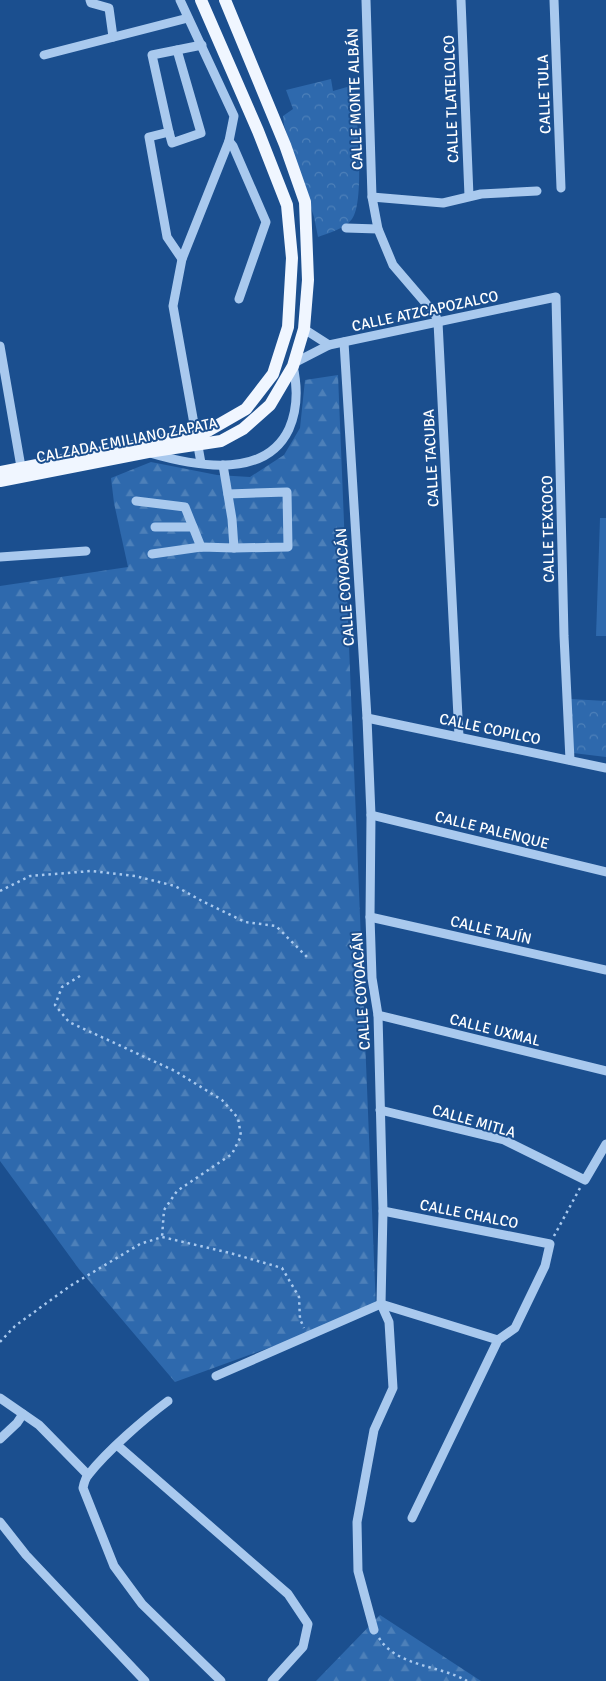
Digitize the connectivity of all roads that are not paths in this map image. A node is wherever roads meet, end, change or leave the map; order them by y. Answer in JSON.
{"nodes":[{"id":1,"x":90,"y":0,"type":"edge"},
{"id":2,"x":180,"y":0,"type":"edge"},
{"id":3,"x":201,"y":0,"type":"edge"},
{"id":4,"x":224,"y":0,"type":"edge"},
{"id":5,"x":366,"y":0,"type":"edge"},
{"id":6,"x":461,"y":0,"type":"edge"},
{"id":7,"x":554,"y":0,"type":"edge"},
{"id":8,"x":108,"y":4,"type":"edge"},
{"id":9,"x":188,"y":18,"type":"junction"},
{"id":10,"x":113,"y":37,"type":"junction"},
{"id":11,"x":202,"y":46,"type":"junction"},
{"id":12,"x":178,"y":50,"type":"junction"},
{"id":13,"x":44,"y":55,"type":"dead end"},
{"id":14,"x":169,"y":132,"type":"junction"},
{"id":15,"x":229,"y":140,"type":"junction"},
{"id":16,"x":560,"y":188,"type":"dead end"},
{"id":17,"x":537,"y":191,"type":"dead end"},
{"id":18,"x":469,"y":196,"type":"junction"},
{"id":19,"x":372,"y":197,"type":"junction"},
{"id":20,"x":346,"y":228,"type":"dead end"},
{"id":21,"x":378,"y":229,"type":"junction"},
{"id":22,"x":182,"y":259,"type":"junction"},
{"id":23,"x":556,"y":297,"type":"joint"},
{"id":24,"x":239,"y":299,"type":"dead end"},
{"id":25,"x":438,"y":322,"type":"junction"},
{"id":26,"x":304,"y":329,"type":"junction"},
{"id":27,"x":344,"y":342,"type":"junction"},
{"id":28,"x":328,"y":345,"type":"junction"},
{"id":29,"x":0,"y":346,"type":"edge"},
{"id":30,"x":294,"y":364,"type":"junction"},
{"id":31,"x":197,"y":440,"type":"junction"},
{"id":32,"x":148,"y":452,"type":"junction"},
{"id":33,"x":201,"y":464,"type":"junction"},
{"id":34,"x":223,"y":465,"type":"junction"},
{"id":35,"x":22,"y":468,"type":"junction"},
{"id":36,"x":0,"y":472,"type":"edge"},
{"id":37,"x":0,"y":481,"type":"edge"},
{"id":38,"x":228,"y":494,"type":"junction"},
{"id":39,"x":136,"y":501,"type":"dead end"},
{"id":40,"x":155,"y":527,"type":"dead end"},
{"id":41,"x":194,"y":527,"type":"junction"},
{"id":42,"x":201,"y":547,"type":"junction"},
{"id":43,"x":234,"y":548,"type":"junction"},
{"id":44,"x":86,"y":551,"type":"dead end"},
{"id":45,"x":152,"y":554,"type":"dead end"},
{"id":46,"x":0,"y":557,"type":"edge"},
{"id":47,"x":367,"y":718,"type":"junction"},
{"id":48,"x":459,"y":737,"type":"junction"},
{"id":49,"x":570,"y":760,"type":"junction"},
{"id":50,"x":606,"y":768,"type":"edge"},
{"id":51,"x":371,"y":815,"type":"junction"},
{"id":52,"x":606,"y":872,"type":"edge"},
{"id":53,"x":370,"y":917,"type":"junction"},
{"id":54,"x":606,"y":970,"type":"edge"},
{"id":55,"x":378,"y":1015,"type":"junction"},
{"id":56,"x":606,"y":1071,"type":"edge"},
{"id":57,"x":380,"y":1110,"type":"junction"},
{"id":58,"x":606,"y":1144,"type":"edge"},
{"id":59,"x":383,"y":1211,"type":"junction"},
{"id":60,"x":381,"y":1304,"type":"junction"},
{"id":61,"x":498,"y":1340,"type":"junction"},
{"id":62,"x":216,"y":1376,"type":"dead end"},
{"id":63,"x":0,"y":1398,"type":"edge"},
{"id":64,"x":168,"y":1401,"type":"dead end"},
{"id":65,"x":23,"y":1414,"type":"junction"},
{"id":66,"x":0,"y":1439,"type":"edge"},
{"id":67,"x":117,"y":1445,"type":"junction"},
{"id":68,"x":88,"y":1475,"type":"junction"},
{"id":69,"x":412,"y":1518,"type":"dead end"},
{"id":70,"x":0,"y":1522,"type":"edge"},
{"id":71,"x":374,"y":1630,"type":"road end"},
{"id":72,"x":145,"y":1681,"type":"edge"},
{"id":73,"x":221,"y":1681,"type":"edge"},
{"id":74,"x":272,"y":1681,"type":"edge"}],
"edges":[{"from":1,"to":8,"type":"street"},
{"from":2,"to":9,"type":"street"},
{"from":3,"to":31,"type":"main road","name":"CALZADA EMILIANO ZAPATA"},
{"from":4,"to":26,"type":"main road","name":"CALZADA EMILIANO ZAPATA"},
{"from":5,"to":19,"type":"street","name":"CALLE MONTE ALBÁN"},
{"from":6,"to":18,"type":"street","name":"CALLE TLATELOLCO"},
{"from":7,"to":16,"type":"street","name":"CALLE TULA"},
{"from":8,"to":10,"type":"street"},
{"from":9,"to":10,"type":"street"},
{"from":9,"to":11,"type":"street"},
{"from":10,"to":13,"type":"street"},
{"from":11,"to":12,"type":"street"},
{"from":11,"to":15,"type":"street"},
{"from":12,"to":14,"type":"street"},
{"from":12,"to":14,"type":"street"},
{"from":14,"to":22,"type":"street"},
{"from":15,"to":22,"type":"street"},
{"from":15,"to":24,"type":"street"},
{"from":17,"to":18,"type":"street"},
{"from":18,"to":19,"type":"street"},
{"from":19,"to":21,"type":"street"},
{"from":20,"to":21,"type":"street"},
{"from":21,"to":25,"type":"street"},
{"from":22,"to":31,"type":"street"},
{"from":23,"to":25,"type":"street","name":"CALLE ATZCAPOZALCO"},
{"from":23,"to":49,"type":"street","name":"CALLE TEXCOCO"},
{"from":25,"to":27,"type":"street","name":"CALLE ATZCAPOZALCO"},
{"from":25,"to":48,"type":"street","name":"CALLE TACUBA"},
{"from":26,"to":28,"type":"street"},
{"from":26,"to":30,"type":"main road","name":"CALZADA EMILIANO ZAPATA"},
{"from":27,"to":28,"type":"street","name":"CALLE ATZCAPOZALCO"},
{"from":27,"to":47,"type":"street","name":"CALLE COYOACÁN"},
{"from":28,"to":30,"type":"street","name":"CALLE ATZCAPOZALCO"},
{"from":29,"to":35,"type":"street"},
{"from":30,"to":31,"type":"main road","name":"CALZADA EMILIANO ZAPATA"},
{"from":30,"to":34,"type":"street"},
{"from":31,"to":32,"type":"main road","name":"CALZADA EMILIANO ZAPATA"},
{"from":31,"to":33,"type":"street"},
{"from":31,"to":35,"type":"main road","name":"CALZADA EMILIANO ZAPATA"},
{"from":32,"to":33,"type":"street"},
{"from":32,"to":37,"type":"main road","name":"CALZADA EMILIANO ZAPATA"},
{"from":33,"to":34,"type":"street"},
{"from":34,"to":38,"type":"street"},
{"from":35,"to":36,"type":"main road","name":"CALZADA EMILIANO ZAPATA"},
{"from":38,"to":43,"type":"street"},
{"from":38,"to":43,"type":"street"},
{"from":39,"to":41,"type":"street"},
{"from":40,"to":41,"type":"street"},
{"from":41,"to":42,"type":"street"},
{"from":42,"to":43,"type":"street"},
{"from":42,"to":45,"type":"street"},
{"from":44,"to":46,"type":"street"},
{"from":47,"to":48,"type":"street","name":"CALLE COPILCO"},
{"from":47,"to":51,"type":"street","name":"CALLE COYOACÁN"},
{"from":48,"to":49,"type":"street","name":"CALLE COPILCO"},
{"from":49,"to":50,"type":"street","name":"CALLE COPILCO"},
{"from":51,"to":52,"type":"street","name":"CALLE PALENQUE"},
{"from":51,"to":53,"type":"street","name":"CALLE COYOACÁN"},
{"from":53,"to":54,"type":"street","name":"CALLE TAJÍN"},
{"from":53,"to":55,"type":"street","name":"CALLE COYOACÁN"},
{"from":55,"to":56,"type":"street","name":"CALLE UXMAL"},
{"from":55,"to":57,"type":"street","name":"CALLE COYOACÁN"},
{"from":57,"to":58,"type":"street","name":"CALLE MITLA"},
{"from":57,"to":59,"type":"street","name":"CALLE COYOACÁN"},
{"from":59,"to":60,"type":"street","name":"CALLE COYOACÁN"},
{"from":59,"to":61,"type":"street","name":"CALLE CHALCO"},
{"from":60,"to":61,"type":"street"},
{"from":60,"to":62,"type":"street"},
{"from":60,"to":71,"type":"street","name":"CALLE COYOACÁN"},
{"from":61,"to":69,"type":"street"},
{"from":63,"to":65,"type":"street"},
{"from":64,"to":67,"type":"street"},
{"from":65,"to":66,"type":"street"},
{"from":65,"to":68,"type":"street"},
{"from":67,"to":68,"type":"street"},
{"from":67,"to":74,"type":"street"},
{"from":68,"to":73,"type":"street"},
{"from":70,"to":72,"type":"street"}]}
